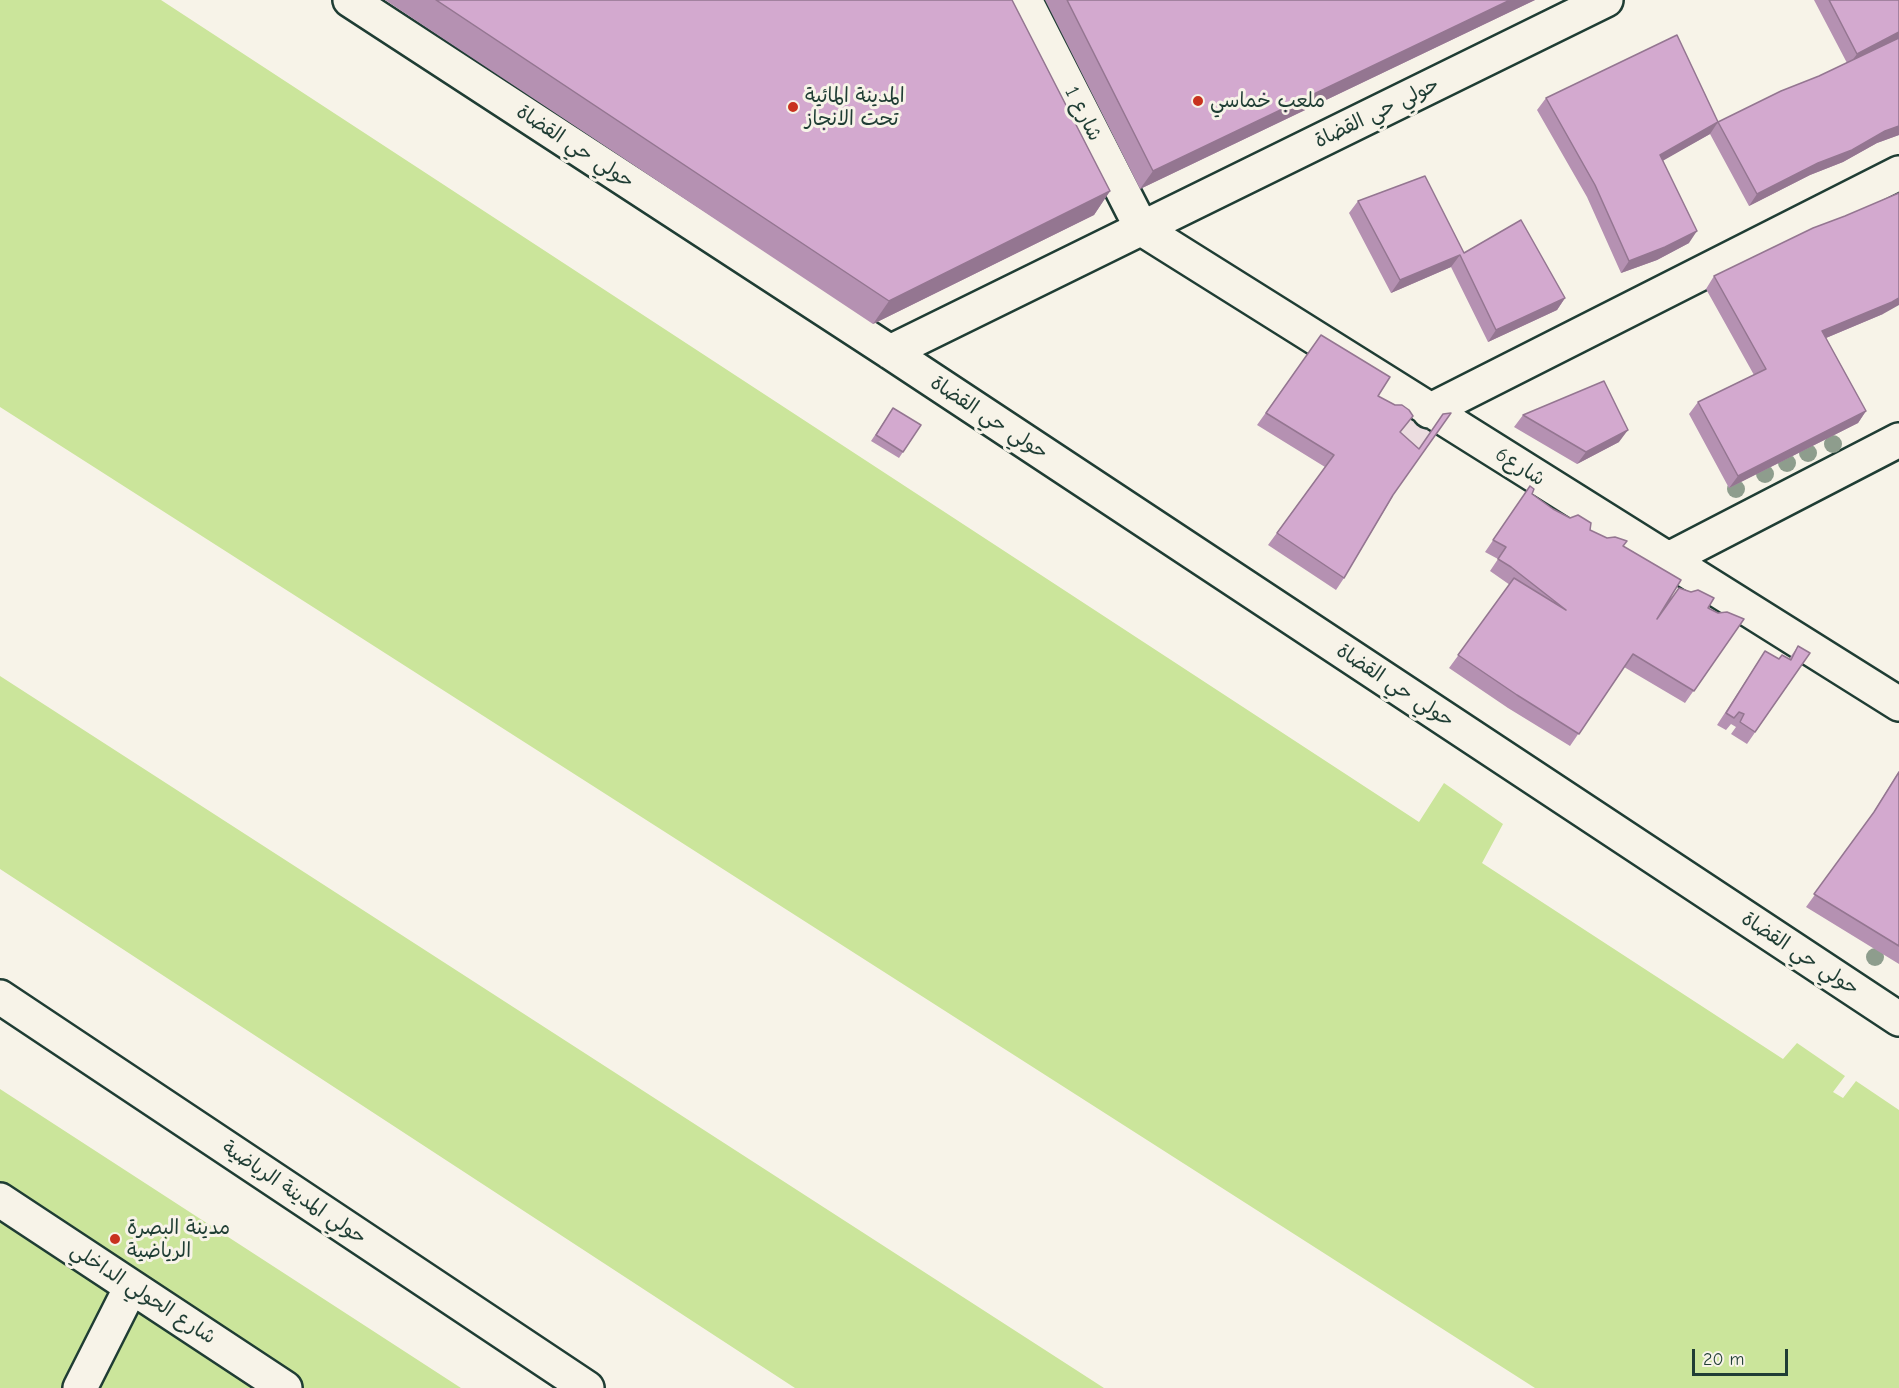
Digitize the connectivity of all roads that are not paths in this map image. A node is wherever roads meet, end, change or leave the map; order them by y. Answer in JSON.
{"nodes":[{"id":1,"x":350,"y":0,"type":"edge"},
{"id":2,"x":1025,"y":0,"type":"edge"},
{"id":3,"x":1605,"y":0,"type":"edge"},
{"id":4,"x":1899,"y":173,"type":"edge"},
{"id":5,"x":1142,"y":229,"type":"junction"},
{"id":6,"x":890,"y":352,"type":"junction"},
{"id":7,"x":1429,"y":411,"type":"junction"},
{"id":8,"x":1899,"y":440,"type":"edge"},
{"id":9,"x":1669,"y":559,"type":"junction"},
{"id":10,"x":1898,"y":702,"type":"edge"},
{"id":11,"x":0,"y":998,"type":"edge"},
{"id":12,"x":1896,"y":1013,"type":"edge"},
{"id":13,"x":0,"y":1200,"type":"edge"},
{"id":14,"x":131,"y":1287,"type":"junction"},
{"id":15,"x":80,"y":1388,"type":"edge"},
{"id":16,"x":285,"y":1388,"type":"edge"},
{"id":17,"x":587,"y":1388,"type":"edge"}],
"edges":[{"from":1,"to":6,"type":"street","name":"حولي حي القضاة"},
{"from":2,"to":5,"type":"street","name":"شارع 1"},
{"from":3,"to":5,"type":"street","name":"حولي حي القضاة"},
{"from":4,"to":7,"type":"street"},
{"from":5,"to":6,"type":"street","name":"حولي حي القضاة"},
{"from":5,"to":7,"type":"street","name":"شارع6"},
{"from":6,"to":12,"type":"street","name":"حولي حي القضاة"},
{"from":7,"to":9,"type":"street","name":"شارع6"},
{"from":8,"to":9,"type":"street"},
{"from":9,"to":10,"type":"street","name":"شارع6"},
{"from":11,"to":17,"type":"street","name":"حولي المدينة الرياضية"},
{"from":13,"to":14,"type":"street","name":"شارع الحولي الداخلي"},
{"from":14,"to":15,"type":"street"},
{"from":14,"to":16,"type":"street","name":"شارع الحولي الداخلي"}]}
